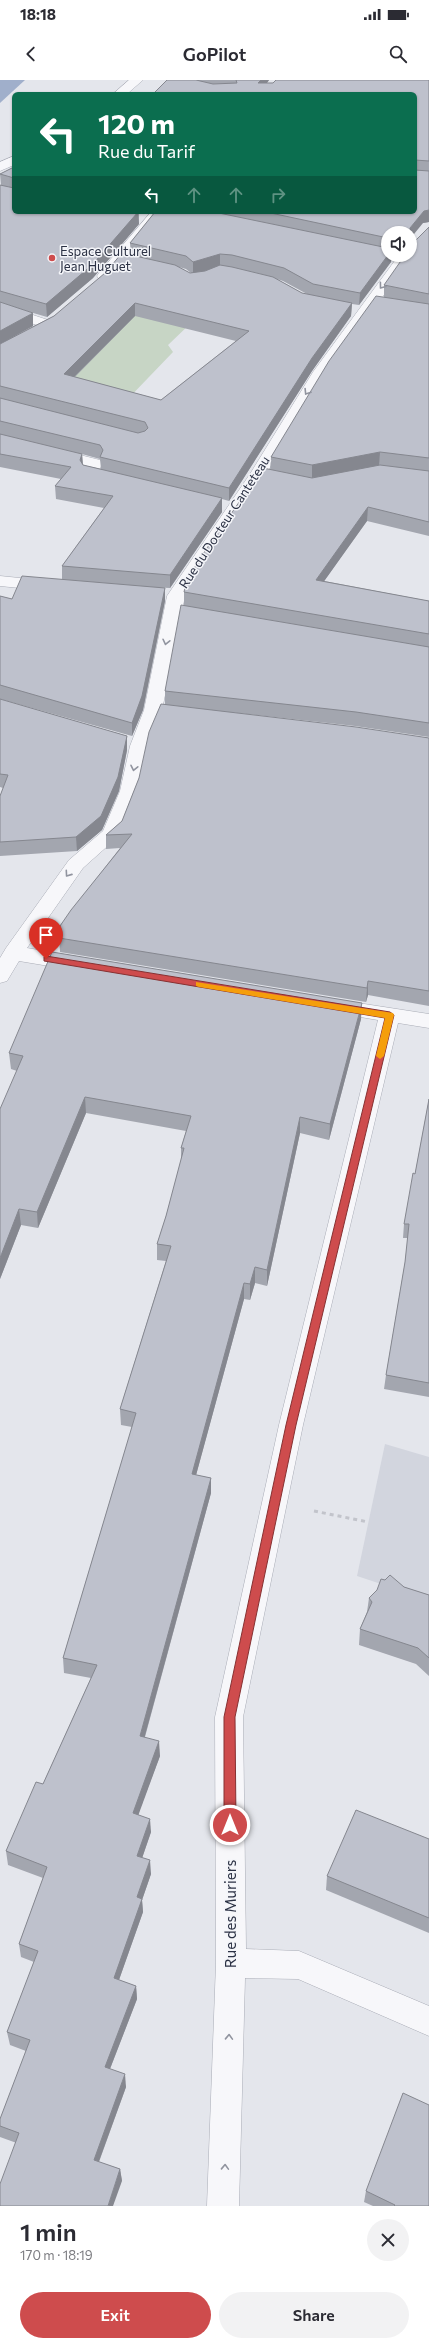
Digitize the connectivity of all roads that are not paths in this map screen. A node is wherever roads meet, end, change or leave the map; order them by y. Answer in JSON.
{"nodes":[{"id":1,"x":137,"y":80,"type":"edge"},
{"id":2,"x":122,"y":92,"type":"edge"},
{"id":3,"x":12,"y":161,"type":"edge"},
{"id":4,"x":0,"y":167,"type":"edge"},
{"id":5,"x":154,"y":216,"type":"edge"},
{"id":6,"x":135,"y":218,"type":"edge"},
{"id":7,"x":118,"y":259,"type":"junction"},
{"id":8,"x":132,"y":262,"type":"edge"},
{"id":9,"x":399,"y":262,"type":"edge"},
{"id":10,"x":94,"y":286,"type":"edge"},
{"id":11,"x":385,"y":304,"type":"edge"},
{"id":12,"x":0,"y":308,"type":"edge"},
{"id":13,"x":360,"y":308,"type":"junction"},
{"id":14,"x":61,"y":315,"type":"edge"},
{"id":15,"x":49,"y":325,"type":"junction"},
{"id":16,"x":31,"y":335,"type":"edge"},
{"id":17,"x":0,"y":440,"type":"edge"},
{"id":18,"x":128,"y":483,"type":"edge"},
{"id":19,"x":0,"y":581,"type":"edge"},
{"id":20,"x":67,"y":588,"type":"edge"},
{"id":21,"x":13,"y":953,"type":"junction"},
{"id":22,"x":101,"y":968,"type":"edge"},
{"id":23,"x":0,"y":976,"type":"edge"},
{"id":24,"x":312,"y":1003,"type":"edge"},
{"id":25,"x":390,"y":1015,"type":"junction"},
{"id":26,"x":429,"y":1021,"type":"edge"},
{"id":27,"x":231,"y":1963,"type":"junction"},
{"id":28,"x":429,"y":2021,"type":"edge"},
{"id":29,"x":223,"y":2206,"type":"edge"}],
"edges":[{"from":1,"to":2,"type":"street"},
{"from":3,"to":4,"type":"street"},
{"from":5,"to":6,"type":"street"},
{"from":5,"to":7,"type":"street"},
{"from":7,"to":8,"type":"street"},
{"from":7,"to":10,"type":"street"},
{"from":9,"to":13,"type":"street","name":"Rue du Docteur Canteteau","one_way":true},
{"from":11,"to":13,"type":"street"},
{"from":12,"to":15,"type":"street"},
{"from":13,"to":21,"type":"street","name":"Rue du Docteur Canteteau","one_way":true},
{"from":14,"to":15,"type":"street"},
{"from":15,"to":16,"type":"street"},
{"from":17,"to":18,"type":"street"},
{"from":19,"to":20,"type":"street"},
{"from":21,"to":22,"type":"street"},
{"from":21,"to":23,"type":"street","name":"Rue du Docteur Canteteau"},
{"from":24,"to":25,"type":"street"},
{"from":25,"to":26,"type":"street"},
{"from":25,"to":27,"type":"street","name":"Rue des Muriers"},
{"from":27,"to":28,"type":"street"},
{"from":29,"to":27,"type":"street","name":"Rue des Muriers","one_way":true}]}
